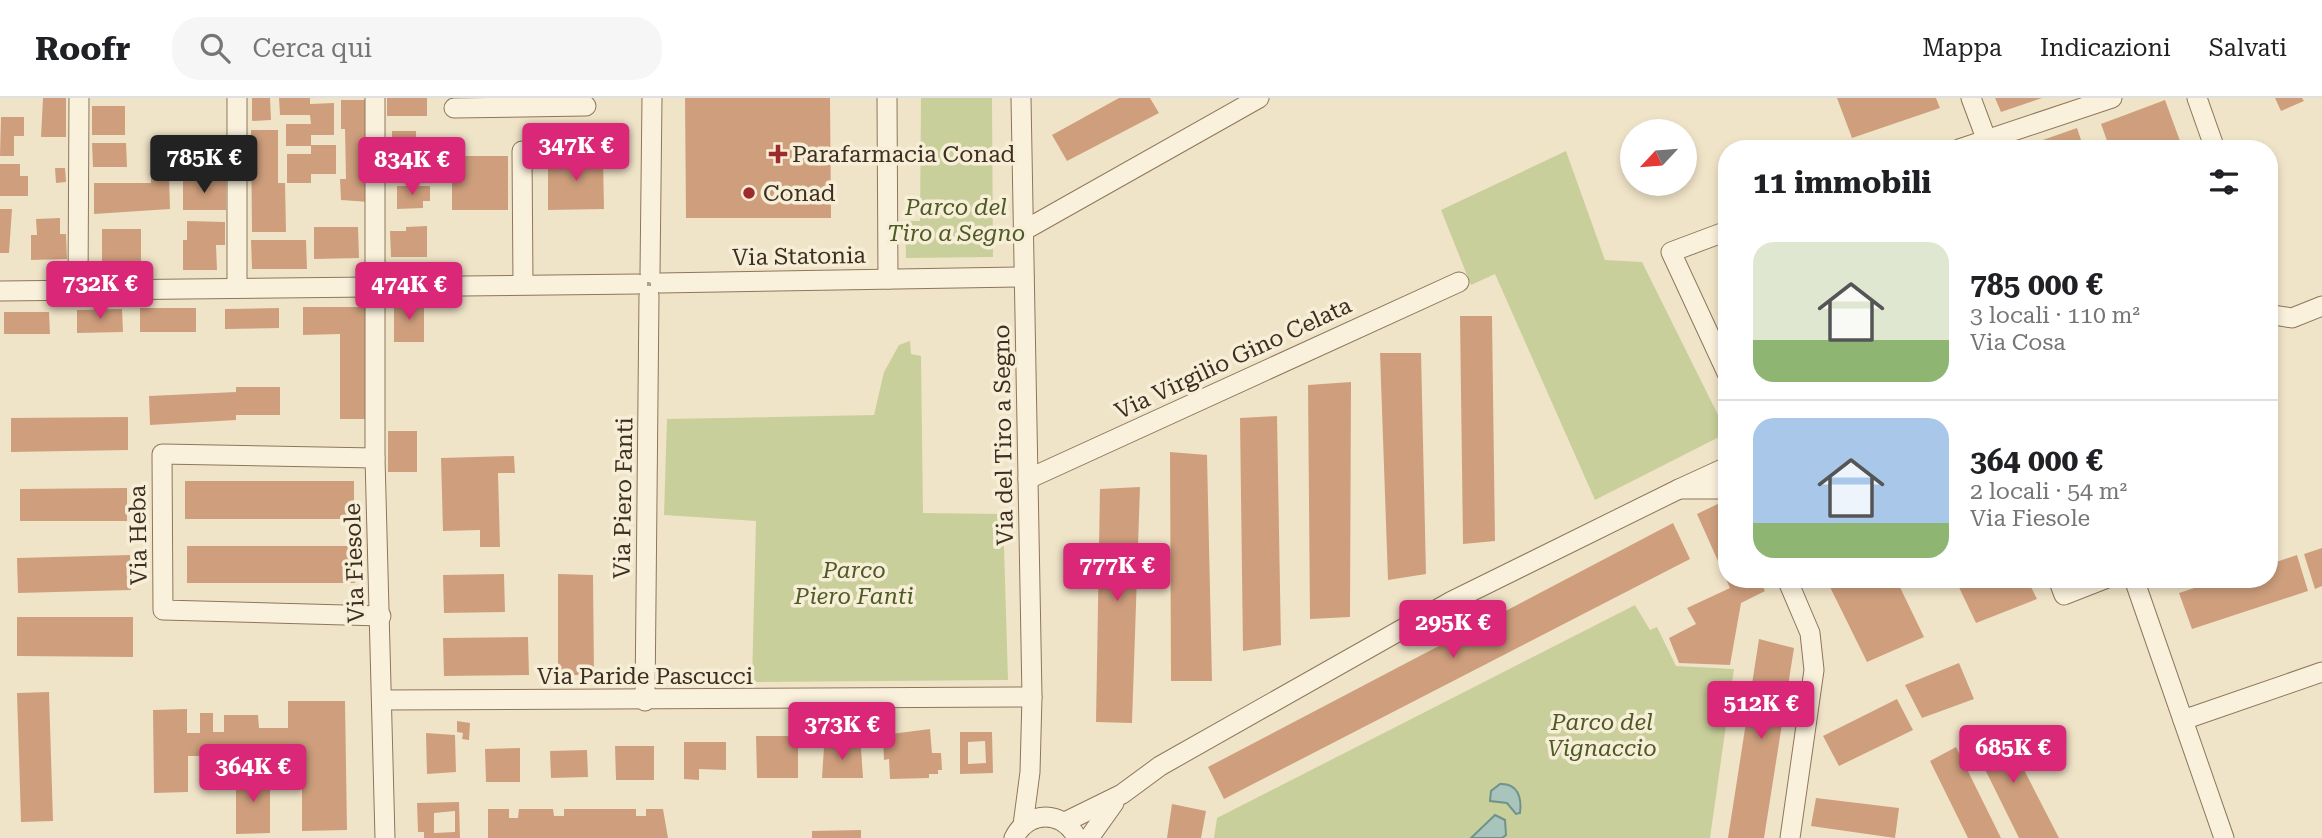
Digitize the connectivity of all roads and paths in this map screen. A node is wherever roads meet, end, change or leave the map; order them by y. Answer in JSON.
{"nodes":[{"id":1,"x":79,"y":98,"type":"edge"},
{"id":2,"x":237,"y":98,"type":"edge"},
{"id":3,"x":375,"y":98,"type":"edge"},
{"id":4,"x":652,"y":98,"type":"edge"},
{"id":5,"x":887,"y":98,"type":"edge"},
{"id":6,"x":1021,"y":98,"type":"edge"},
{"id":7,"x":1259,"y":98,"type":"edge"},
{"id":8,"x":1971,"y":98,"type":"edge"},
{"id":9,"x":2112,"y":98,"type":"edge"},
{"id":10,"x":2197,"y":98,"type":"edge"},
{"id":11,"x":521,"y":102,"type":"edge"},
{"id":12,"x":586,"y":106,"type":"dead end"},
{"id":13,"x":454,"y":108,"type":"dead end"},
{"id":14,"x":1987,"y":140,"type":"edge"},
{"id":15,"x":1999,"y":140,"type":"edge"},
{"id":16,"x":2212,"y":140,"type":"edge"},
{"id":17,"x":522,"y":152,"type":"dead end"},
{"id":18,"x":1023,"y":231,"type":"junction"},
{"id":19,"x":1718,"y":235,"type":"edge"},
{"id":20,"x":1024,"y":277,"type":"junction"},
{"id":21,"x":888,"y":279,"type":"junction"},
{"id":22,"x":1459,"y":282,"type":"dead end"},
{"id":23,"x":523,"y":284,"type":"junction"},
{"id":24,"x":649,"y":284,"type":"junction"},
{"id":25,"x":374,"y":286,"type":"junction"},
{"id":26,"x":237,"y":288,"type":"junction"},
{"id":27,"x":78,"y":290,"type":"junction"},
{"id":28,"x":0,"y":292,"type":"edge"},
{"id":29,"x":2322,"y":306,"type":"edge"},
{"id":30,"x":2278,"y":314,"type":"edge"},
{"id":31,"x":1718,"y":354,"type":"edge"},
{"id":32,"x":375,"y":458,"type":"junction"},
{"id":33,"x":1718,"y":471,"type":"edge"},
{"id":34,"x":1028,"y":480,"type":"junction"},
{"id":35,"x":1679,"y":489,"type":"junction"},
{"id":36,"x":1718,"y":489,"type":"edge"},
{"id":37,"x":1791,"y":588,"type":"edge"},
{"id":38,"x":2061,"y":588,"type":"edge"},
{"id":39,"x":2082,"y":588,"type":"edge"},
{"id":40,"x":2137,"y":588,"type":"edge"},
{"id":41,"x":382,"y":615,"type":"junction"},
{"id":42,"x":2322,"y":672,"type":"edge"},
{"id":43,"x":1032,"y":697,"type":"junction"},
{"id":44,"x":383,"y":700,"type":"junction"},
{"id":45,"x":645,"y":701,"type":"junction"},
{"id":46,"x":2183,"y":720,"type":"junction"},
{"id":47,"x":1030,"y":772,"type":"junction"},
{"id":48,"x":1122,"y":794,"type":"junction"},
{"id":49,"x":1060,"y":820,"type":"junction"},
{"id":50,"x":1014,"y":833,"type":"edge"},
{"id":51,"x":385,"y":838,"type":"edge"},
{"id":52,"x":1077,"y":838,"type":"edge"},
{"id":53,"x":1089,"y":838,"type":"edge"},
{"id":54,"x":1790,"y":838,"type":"edge"},
{"id":55,"x":2224,"y":838,"type":"edge"}],
"edges":[{"from":1,"to":27,"type":"street"},
{"from":2,"to":26,"type":"street"},
{"from":3,"to":25,"type":"street","name":"Via Fiesole"},
{"from":4,"to":24,"type":"street","name":"Via Piero Fanti"},
{"from":5,"to":21,"type":"street"},
{"from":6,"to":18,"type":"street","name":"Via del Tiro a Segno"},
{"from":7,"to":18,"type":"street"},
{"from":8,"to":14,"type":"street"},
{"from":9,"to":15,"type":"street"},
{"from":10,"to":16,"type":"street"},
{"from":11,"to":12,"type":"street"},
{"from":11,"to":13,"type":"street"},
{"from":17,"to":23,"type":"street"},
{"from":18,"to":20,"type":"street","name":"Via del Tiro a Segno"},
{"from":19,"to":31,"type":"street"},
{"from":20,"to":21,"type":"street","name":"Via Statonia"},
{"from":20,"to":34,"type":"street","name":"Via del Tiro a Segno"},
{"from":21,"to":24,"type":"street","name":"Via Statonia"},
{"from":22,"to":34,"type":"street","name":"Via Virgilio Gino Celata"},
{"from":23,"to":24,"type":"street","name":"Via Statonia"},
{"from":23,"to":25,"type":"street","name":"Via Statonia"},
{"from":24,"to":45,"type":"street","name":"Via Piero Fanti"},
{"from":25,"to":26,"type":"street","name":"Via Statonia"},
{"from":25,"to":32,"type":"street","name":"Via Fiesole"},
{"from":26,"to":27,"type":"street","name":"Via Statonia"},
{"from":27,"to":28,"type":"street","name":"Via Statonia"},
{"from":29,"to":30,"type":"street"},
{"from":32,"to":41,"type":"street","name":"Via Fiesole"},
{"from":32,"to":41,"type":"street","name":"Via Heba"},
{"from":33,"to":35,"type":"street"},
{"from":34,"to":43,"type":"street","name":"Via del Tiro a Segno"},
{"from":35,"to":36,"type":"street"},
{"from":35,"to":48,"type":"street"},
{"from":37,"to":54,"type":"street"},
{"from":38,"to":39,"type":"street"},
{"from":40,"to":46,"type":"street"},
{"from":41,"to":44,"type":"street","name":"Via Fiesole"},
{"from":42,"to":46,"type":"street"},
{"from":43,"to":45,"type":"street","name":"Via Paride Pascucci"},
{"from":43,"to":47,"type":"street","name":"Via del Tiro a Segno"},
{"from":44,"to":45,"type":"street","name":"Via Paride Pascucci"},
{"from":44,"to":51,"type":"street","name":"Via Fiesole"},
{"from":46,"to":55,"type":"street"},
{"from":47,"to":49,"type":"street","name":"Via del Tiro a Segno"},
{"from":47,"to":50,"type":"street","name":"Via del Tiro a Segno"},
{"from":48,"to":49,"type":"street"},
{"from":48,"to":53,"type":"street"},
{"from":49,"to":50,"type":"street"},
{"from":49,"to":52,"type":"street","name":"Via del Tiro a Segno"}]}
